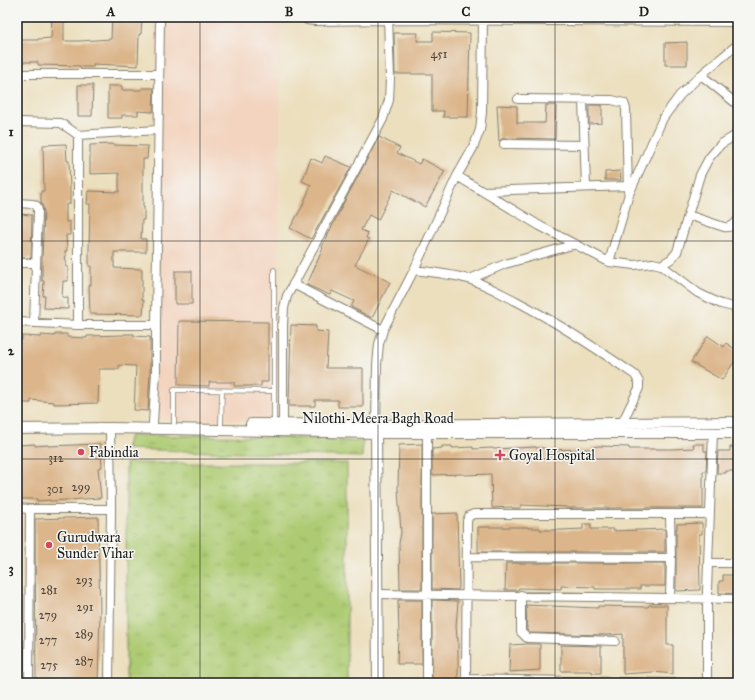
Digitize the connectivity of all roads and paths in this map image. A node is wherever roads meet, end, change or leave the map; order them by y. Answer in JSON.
{"nodes":[{"id":1,"x":160,"y":17,"type":"edge"},
{"id":2,"x":306,"y":17,"type":"edge"},
{"id":3,"x":388,"y":18,"type":"edge"},
{"id":4,"x":483,"y":19,"type":"edge"},
{"id":5,"x":575,"y":19,"type":"edge"},
{"id":6,"x":673,"y":20,"type":"edge"},
{"id":7,"x":738,"y":22,"type":"edge"},
{"id":8,"x":738,"y":44,"type":"edge"},
{"id":9,"x":17,"y":74,"type":"edge"},
{"id":10,"x":159,"y":74,"type":"junction"},
{"id":11,"x":701,"y":75,"type":"junction"},
{"id":12,"x":518,"y":99,"type":"dead end"},
{"id":13,"x":583,"y":100,"type":"junction"},
{"id":14,"x":738,"y":105,"type":"edge"},
{"id":15,"x":17,"y":122,"type":"edge"},
{"id":16,"x":158,"y":130,"type":"junction"},
{"id":17,"x":738,"y":134,"type":"edge"},
{"id":18,"x":78,"y":135,"type":"junction"},
{"id":19,"x":504,"y":144,"type":"dead end"},
{"id":20,"x":584,"y":144,"type":"junction"},
{"id":21,"x":457,"y":176,"type":"junction"},
{"id":22,"x":586,"y":188,"type":"junction"},
{"id":23,"x":628,"y":190,"type":"junction"},
{"id":24,"x":482,"y":191,"type":"junction"},
{"id":25,"x":17,"y":203,"type":"edge"},
{"id":26,"x":688,"y":216,"type":"junction"},
{"id":27,"x":738,"y":220,"type":"edge"},
{"id":28,"x":576,"y":244,"type":"junction"},
{"id":29,"x":609,"y":262,"type":"junction"},
{"id":30,"x":17,"y":263,"type":"edge"},
{"id":31,"x":36,"y":263,"type":"junction"},
{"id":32,"x":661,"y":265,"type":"junction"},
{"id":33,"x":274,"y":270,"type":"dead end"},
{"id":34,"x":414,"y":270,"type":"junction"},
{"id":35,"x":470,"y":280,"type":"junction"},
{"id":36,"x":293,"y":284,"type":"junction"},
{"id":37,"x":738,"y":308,"type":"edge"},
{"id":38,"x":17,"y":322,"type":"edge"},
{"id":39,"x":34,"y":323,"type":"junction"},
{"id":40,"x":78,"y":325,"type":"junction"},
{"id":41,"x":156,"y":325,"type":"junction"},
{"id":42,"x":383,"y":330,"type":"junction"},
{"id":43,"x":222,"y":391,"type":"junction"},
{"id":44,"x":274,"y":391,"type":"junction"},
{"id":45,"x":738,"y":422,"type":"edge"},
{"id":46,"x":17,"y":423,"type":"edge"},
{"id":47,"x":153,"y":423,"type":"junction"},
{"id":48,"x":174,"y":423,"type":"junction"},
{"id":49,"x":221,"y":424,"type":"junction"},
{"id":50,"x":280,"y":426,"type":"junction"},
{"id":51,"x":622,"y":427,"type":"junction"},
{"id":52,"x":110,"y":428,"type":"junction"},
{"id":53,"x":17,"y":429,"type":"edge"},
{"id":54,"x":376,"y":429,"type":"junction"},
{"id":55,"x":427,"y":433,"type":"junction"},
{"id":56,"x":713,"y":433,"type":"junction"},
{"id":57,"x":738,"y":433,"type":"edge"},
{"id":58,"x":17,"y":508,"type":"edge"},
{"id":59,"x":30,"y":509,"type":"junction"},
{"id":60,"x":111,"y":509,"type":"junction"},
{"id":61,"x":670,"y":514,"type":"junction"},
{"id":62,"x":710,"y":514,"type":"junction"},
{"id":63,"x":467,"y":557,"type":"junction"},
{"id":64,"x":672,"y":558,"type":"junction"},
{"id":65,"x":708,"y":563,"type":"junction"},
{"id":66,"x":738,"y":563,"type":"edge"},
{"id":67,"x":378,"y":594,"type":"junction"},
{"id":68,"x":427,"y":594,"type":"junction"},
{"id":69,"x":466,"y":594,"type":"junction"},
{"id":70,"x":522,"y":595,"type":"junction"},
{"id":71,"x":670,"y":597,"type":"junction"},
{"id":72,"x":708,"y":598,"type":"junction"},
{"id":73,"x":738,"y":599,"type":"edge"},
{"id":74,"x":614,"y":640,"type":"dead end"},
{"id":75,"x":29,"y":683,"type":"edge"},
{"id":76,"x":109,"y":683,"type":"edge"},
{"id":77,"x":378,"y":683,"type":"edge"},
{"id":78,"x":427,"y":683,"type":"edge"},
{"id":79,"x":676,"y":683,"type":"edge"},
{"id":80,"x":707,"y":683,"type":"edge"}],
"edges":[{"from":1,"to":10,"type":"street"},
{"from":2,"to":3,"type":"street"},
{"from":3,"to":4,"type":"street"},
{"from":3,"to":36,"type":"street"},
{"from":4,"to":5,"type":"street"},
{"from":4,"to":21,"type":"street"},
{"from":5,"to":6,"type":"street"},
{"from":6,"to":7,"type":"street"},
{"from":8,"to":11,"type":"street"},
{"from":9,"to":10,"type":"street"},
{"from":10,"to":16,"type":"street"},
{"from":11,"to":14,"type":"street"},
{"from":11,"to":23,"type":"street"},
{"from":12,"to":13,"type":"street"},
{"from":13,"to":20,"type":"street"},
{"from":13,"to":23,"type":"street"},
{"from":15,"to":18,"type":"street"},
{"from":16,"to":18,"type":"street"},
{"from":16,"to":41,"type":"street"},
{"from":17,"to":26,"type":"street"},
{"from":18,"to":40,"type":"street"},
{"from":19,"to":20,"type":"street"},
{"from":20,"to":22,"type":"street"},
{"from":21,"to":24,"type":"street"},
{"from":21,"to":34,"type":"street"},
{"from":22,"to":23,"type":"street"},
{"from":22,"to":24,"type":"street"},
{"from":23,"to":29,"type":"street"},
{"from":24,"to":28,"type":"street"},
{"from":25,"to":31,"type":"street"},
{"from":26,"to":27,"type":"street"},
{"from":26,"to":32,"type":"street"},
{"from":28,"to":29,"type":"street"},
{"from":28,"to":35,"type":"street"},
{"from":29,"to":32,"type":"street"},
{"from":30,"to":31,"type":"street"},
{"from":31,"to":39,"type":"street"},
{"from":32,"to":37,"type":"street"},
{"from":33,"to":44,"type":"lane"},
{"from":34,"to":35,"type":"street"},
{"from":34,"to":42,"type":"street"},
{"from":35,"to":51,"type":"street"},
{"from":36,"to":42,"type":"street"},
{"from":36,"to":50,"type":"street"},
{"from":38,"to":39,"type":"street"},
{"from":39,"to":40,"type":"street"},
{"from":40,"to":41,"type":"street"},
{"from":41,"to":47,"type":"street"},
{"from":42,"to":54,"type":"street"},
{"from":43,"to":44,"type":"lane"},
{"from":43,"to":48,"type":"lane"},
{"from":43,"to":49,"type":"lane"},
{"from":44,"to":50,"type":"lane"},
{"from":45,"to":51,"type":"street","name":"Nilothi-Meera Bagh Road"},
{"from":46,"to":47,"type":"street","name":"Nilothi-Meera Bagh Road"},
{"from":47,"to":48,"type":"street","name":"Nilothi-Meera Bagh Road"},
{"from":48,"to":49,"type":"street","name":"Nilothi-Meera Bagh Road"},
{"from":49,"to":50,"type":"street","name":"Nilothi-Meera Bagh Road"},
{"from":50,"to":52,"type":"street","name":"Nilothi-Meera Bagh Road"},
{"from":50,"to":54,"type":"street","name":"Nilothi-Meera Bagh Road"},
{"from":51,"to":54,"type":"street","name":"Nilothi-Meera Bagh Road"},
{"from":51,"to":55,"type":"street","name":"Nilothi-Meera Bagh Road"},
{"from":51,"to":56,"type":"street","name":"Nilothi-Meera Bagh Road"},
{"from":52,"to":53,"type":"street","name":"Nilothi-Meera Bagh Road"},
{"from":52,"to":60,"type":"street"},
{"from":54,"to":55,"type":"street","name":"Nilothi-Meera Bagh Road"},
{"from":54,"to":67,"type":"street"},
{"from":55,"to":68,"type":"street"},
{"from":56,"to":57,"type":"street","name":"Nilothi-Meera Bagh Road"},
{"from":56,"to":62,"type":"street"},
{"from":58,"to":59,"type":"street"},
{"from":59,"to":60,"type":"street"},
{"from":59,"to":75,"type":"street"},
{"from":60,"to":76,"type":"street"},
{"from":61,"to":62,"type":"street"},
{"from":61,"to":63,"type":"street"},
{"from":61,"to":64,"type":"street"},
{"from":62,"to":65,"type":"street"},
{"from":63,"to":64,"type":"street"},
{"from":63,"to":69,"type":"street"},
{"from":64,"to":71,"type":"street"},
{"from":65,"to":66,"type":"street"},
{"from":65,"to":72,"type":"street"},
{"from":67,"to":68,"type":"street"},
{"from":67,"to":77,"type":"street"},
{"from":68,"to":69,"type":"street"},
{"from":68,"to":78,"type":"street"},
{"from":69,"to":70,"type":"street"},
{"from":69,"to":79,"type":"street"},
{"from":70,"to":71,"type":"street"},
{"from":70,"to":74,"type":"street"},
{"from":71,"to":72,"type":"street"},
{"from":72,"to":73,"type":"street"},
{"from":72,"to":80,"type":"street"}]}
